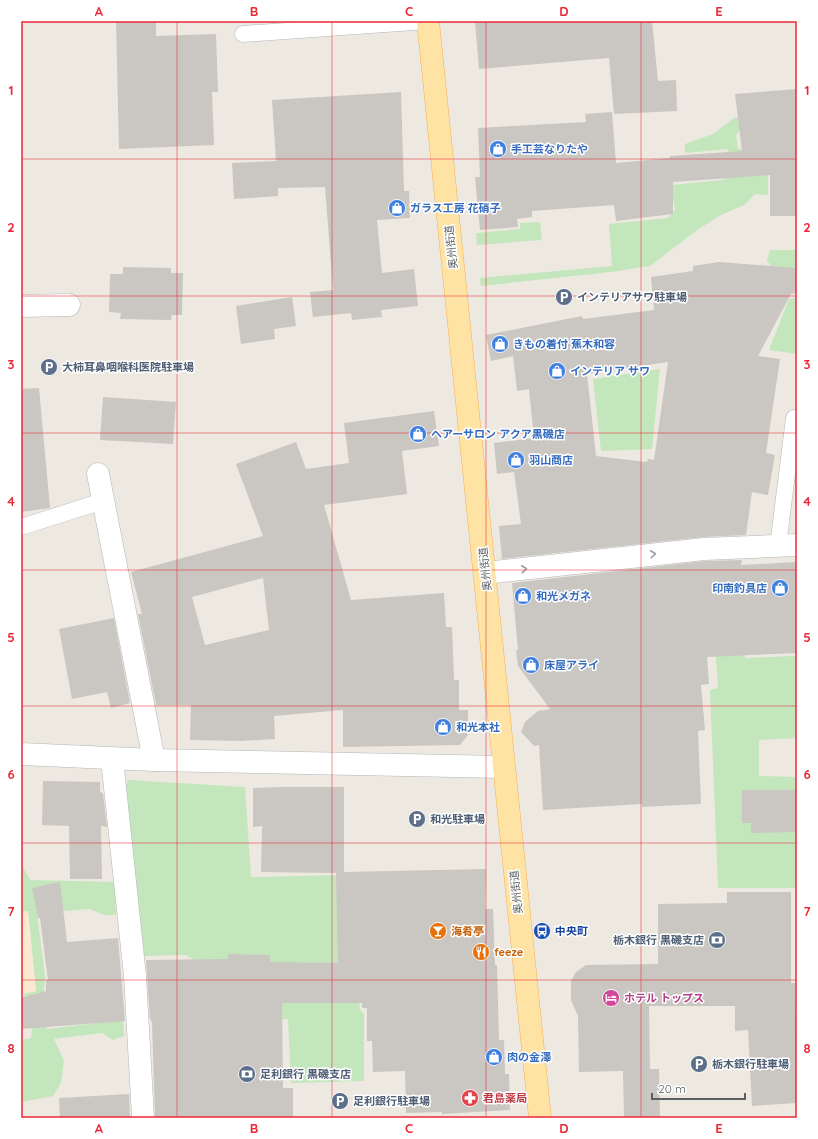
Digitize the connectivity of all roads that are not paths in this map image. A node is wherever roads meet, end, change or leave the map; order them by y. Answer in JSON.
{"nodes":[{"id":1,"x":428,"y":21,"type":"edge"},
{"id":2,"x":243,"y":34,"type":"dead end"},
{"id":3,"x":69,"y":304,"type":"dead end"},
{"id":4,"x":21,"y":306,"type":"edge"},
{"id":5,"x":794,"y":418,"type":"dead end"},
{"id":6,"x":98,"y":474,"type":"dead end"},
{"id":7,"x":103,"y":500,"type":"junction"},
{"id":8,"x":21,"y":527,"type":"edge"},
{"id":9,"x":788,"y":545,"type":"edge"},
{"id":10,"x":485,"y":573,"type":"junction"},
{"id":11,"x":21,"y":754,"type":"edge"},
{"id":12,"x":112,"y":759,"type":"junction"},
{"id":13,"x":154,"y":760,"type":"junction"},
{"id":14,"x":503,"y":767,"type":"junction"},
{"id":15,"x":143,"y":1118,"type":"edge"},
{"id":16,"x":540,"y":1118,"type":"edge"}],
"edges":[{"from":1,"to":2,"type":"lane"},
{"from":1,"to":10,"type":"main road","name":"奥州街道"},
{"from":3,"to":4,"type":"street"},
{"from":5,"to":9,"type":"lane"},
{"from":6,"to":7,"type":"street"},
{"from":7,"to":8,"type":"lane"},
{"from":7,"to":13,"type":"street"},
{"from":10,"to":9,"type":"street","one_way":true},
{"from":10,"to":14,"type":"main road","name":"奥州街道"},
{"from":11,"to":12,"type":"street"},
{"from":12,"to":13,"type":"street"},
{"from":12,"to":15,"type":"street"},
{"from":13,"to":14,"type":"street"},
{"from":14,"to":16,"type":"main road","name":"奥州街道"}]}
